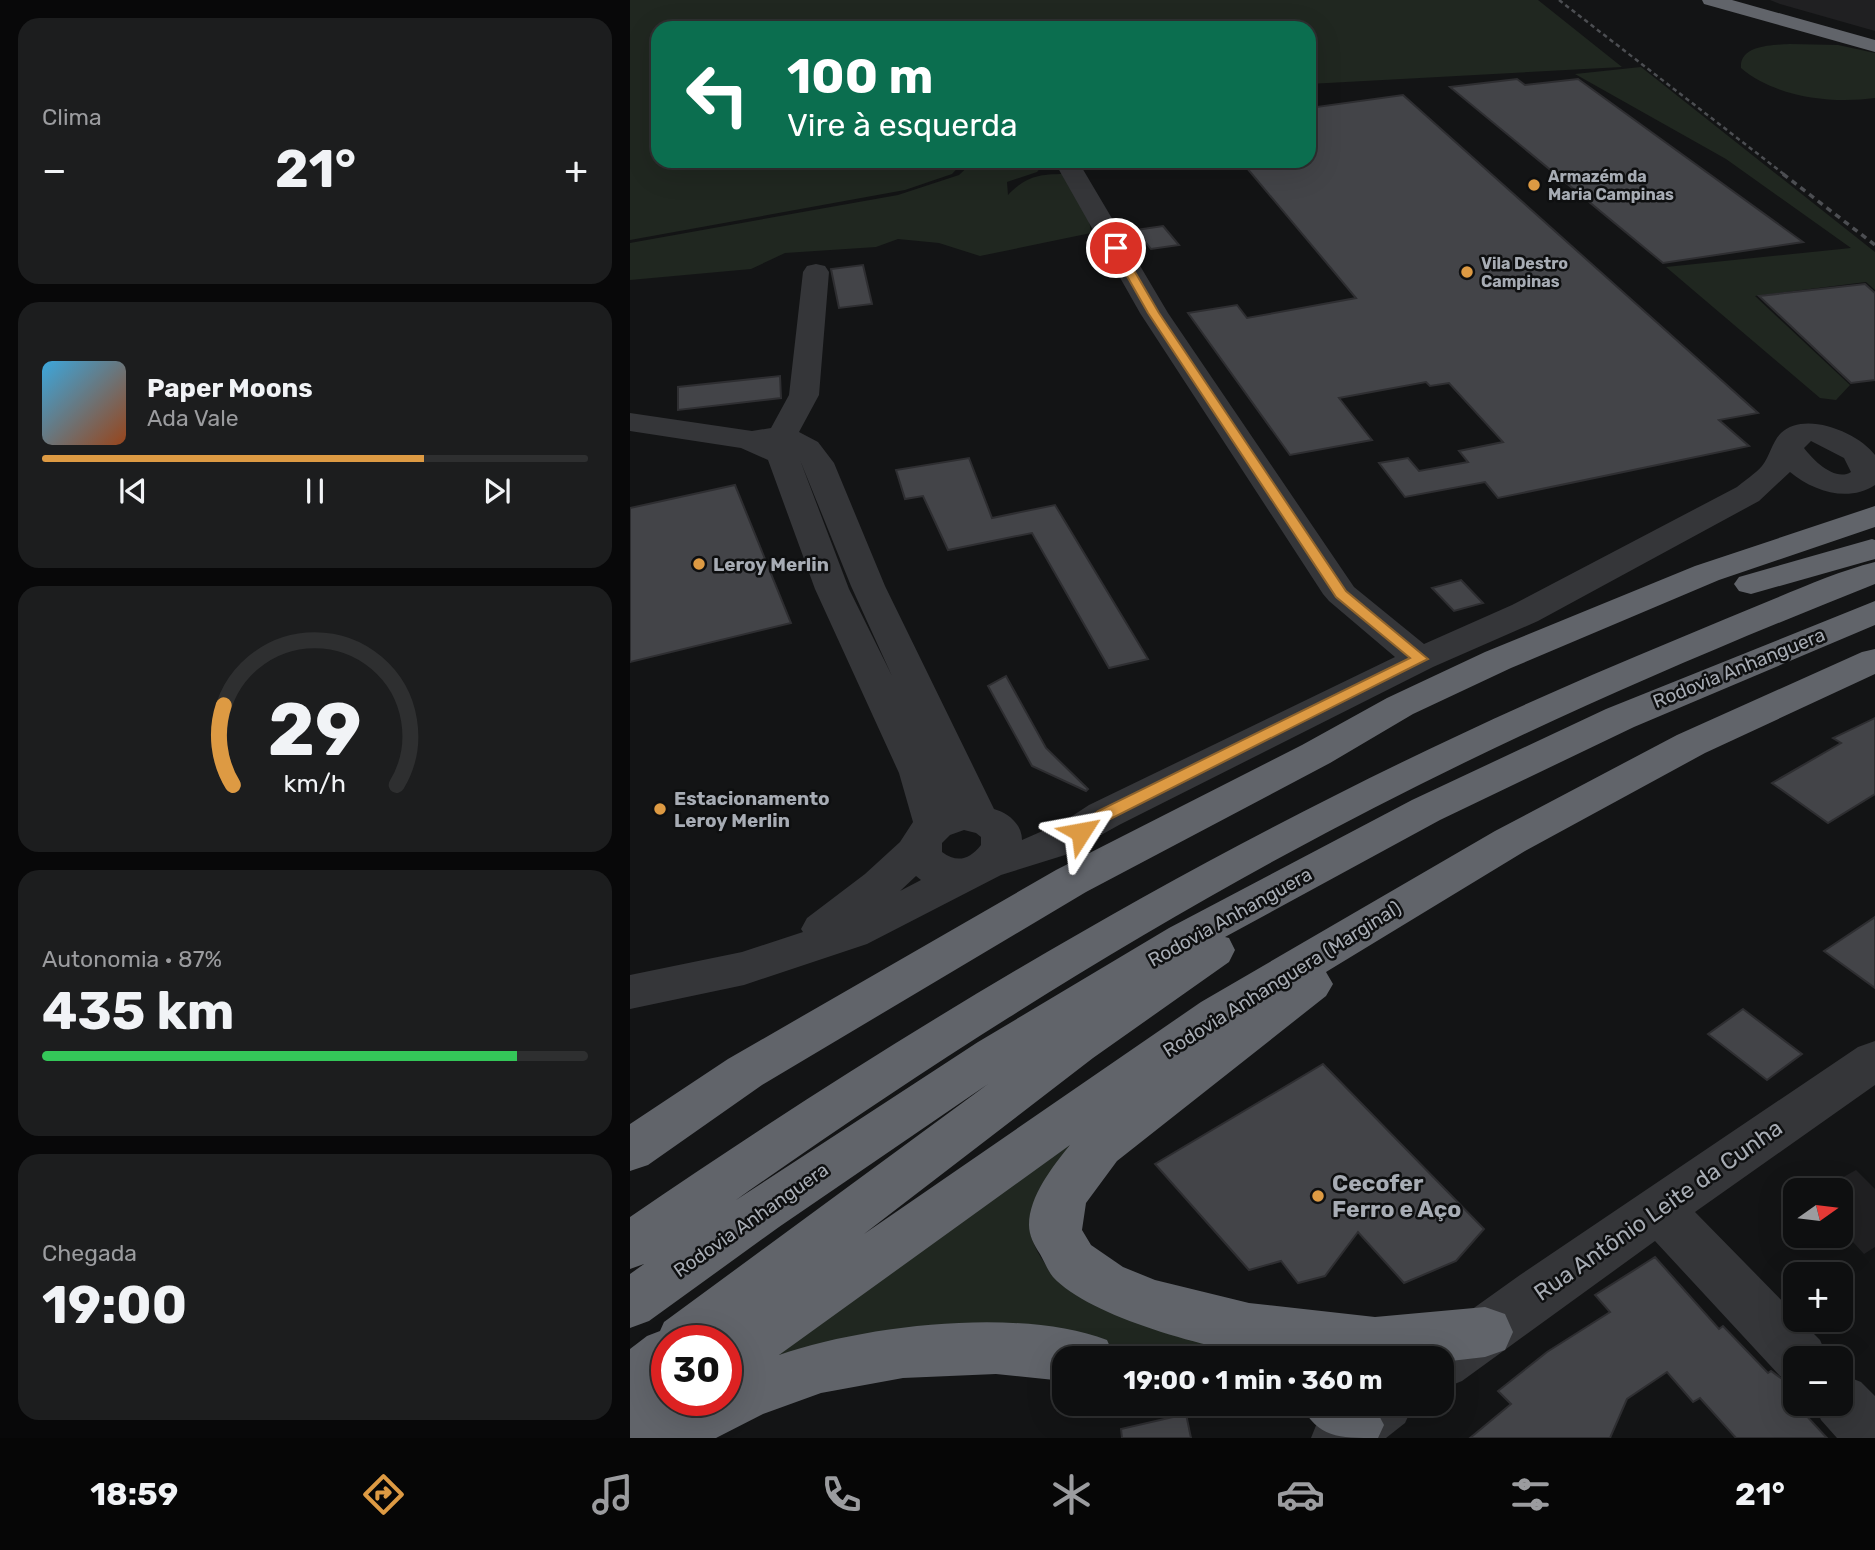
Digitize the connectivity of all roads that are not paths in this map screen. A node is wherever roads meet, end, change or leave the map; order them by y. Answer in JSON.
{"nodes":[{"id":1,"x":1711,"y":0,"type":"edge"},
{"id":2,"x":1740,"y":0,"type":"edge"},
{"id":3,"x":1875,"y":37,"type":"edge"},
{"id":4,"x":1875,"y":46,"type":"edge"},
{"id":5,"x":1070,"y":168,"type":"edge"},
{"id":6,"x":816,"y":272,"type":"dead end"},
{"id":7,"x":630,"y":422,"type":"edge"},
{"id":8,"x":766,"y":441,"type":"junction"},
{"id":9,"x":1788,"y":448,"type":"junction"},
{"id":10,"x":1861,"y":489,"type":"edge"},
{"id":11,"x":1748,"y":494,"type":"junction"},
{"id":12,"x":1875,"y":516,"type":"edge"},
{"id":13,"x":1875,"y":548,"type":"edge"},
{"id":14,"x":1875,"y":572,"type":"edge"},
{"id":15,"x":1875,"y":612,"type":"edge"},
{"id":16,"x":1420,"y":659,"type":"junction"},
{"id":17,"x":1875,"y":660,"type":"edge"},
{"id":18,"x":1316,"y":754,"type":"junction"},
{"id":19,"x":1426,"y":810,"type":"junction"},
{"id":20,"x":927,"y":836,"type":"junction"},
{"id":21,"x":984,"y":846,"type":"junction"},
{"id":22,"x":1465,"y":866,"type":"junction"},
{"id":23,"x":800,"y":949,"type":"junction"},
{"id":24,"x":630,"y":992,"type":"edge"},
{"id":25,"x":1875,"y":1060,"type":"edge"},
{"id":26,"x":745,"y":1072,"type":"junction"},
{"id":27,"x":630,"y":1133,"type":"edge"},
{"id":28,"x":630,"y":1150,"type":"edge"},
{"id":29,"x":1657,"y":1209,"type":"junction"},
{"id":30,"x":630,"y":1246,"type":"edge"},
{"id":31,"x":630,"y":1304,"type":"edge"},
{"id":32,"x":704,"y":1325,"type":"edge"},
{"id":33,"x":1485,"y":1332,"type":"junction"},
{"id":34,"x":1788,"y":1346,"type":"edge"},
{"id":35,"x":742,"y":1350,"type":"edge"},
{"id":36,"x":1052,"y":1354,"type":"edge"},
{"id":37,"x":1454,"y":1354,"type":"edge"},
{"id":38,"x":651,"y":1366,"type":"edge"},
{"id":39,"x":630,"y":1382,"type":"edge"},
{"id":40,"x":1853,"y":1414,"type":"edge"},
{"id":41,"x":651,"y":1416,"type":"edge"},
{"id":42,"x":630,"y":1431,"type":"edge"},
{"id":43,"x":1875,"y":1437,"type":"edge"},
{"id":44,"x":660,"y":1438,"type":"edge"}],
"edges":[{"from":1,"to":4,"type":"highway"},
{"from":2,"to":3,"type":"highway"},
{"from":5,"to":16,"type":"street"},
{"from":6,"to":8,"type":"street"},
{"from":7,"to":8,"type":"street"},
{"from":8,"to":20,"type":"street"},
{"from":8,"to":21,"type":"street"},
{"from":9,"to":10,"type":"street"},
{"from":9,"to":10,"type":"street"},
{"from":9,"to":11,"type":"street"},
{"from":10,"to":11,"type":"street"},
{"from":11,"to":16,"type":"street"},
{"from":12,"to":18,"type":"highway"},
{"from":13,"to":18,"type":"highway"},
{"from":14,"to":30,"type":"highway","name":"Rodovia Anhanguera"},
{"from":15,"to":19,"type":"highway","name":"Rodovia Anhanguera"},
{"from":16,"to":21,"type":"street"},
{"from":17,"to":22,"type":"highway","name":"Rodovia Anhanguera (Marginal)"},
{"from":18,"to":26,"type":"highway"},
{"from":19,"to":31,"type":"highway","name":"Rodovia Anhanguera"},
{"from":19,"to":32,"type":"highway"},
{"from":20,"to":21,"type":"street"},
{"from":20,"to":21,"type":"street"},
{"from":20,"to":23,"type":"street"},
{"from":21,"to":23,"type":"street"},
{"from":22,"to":33,"type":"highway"},
{"from":22,"to":35,"type":"highway","name":"Rodovia Anhanguera (Marginal)"},
{"from":23,"to":24,"type":"street"},
{"from":25,"to":29,"type":"street","name":"Rua Antônio Leite da Cunha"},
{"from":26,"to":27,"type":"street"},
{"from":26,"to":28,"type":"highway"},
{"from":29,"to":33,"type":"street","name":"Rua Antônio Leite da Cunha"},
{"from":29,"to":34,"type":"street"},
{"from":33,"to":37,"type":"street","name":"Rua Antônio Leite da Cunha"},
{"from":36,"to":44,"type":"highway"},
{"from":38,"to":39,"type":"highway"},
{"from":40,"to":43,"type":"street"},
{"from":41,"to":42,"type":"highway"}]}
